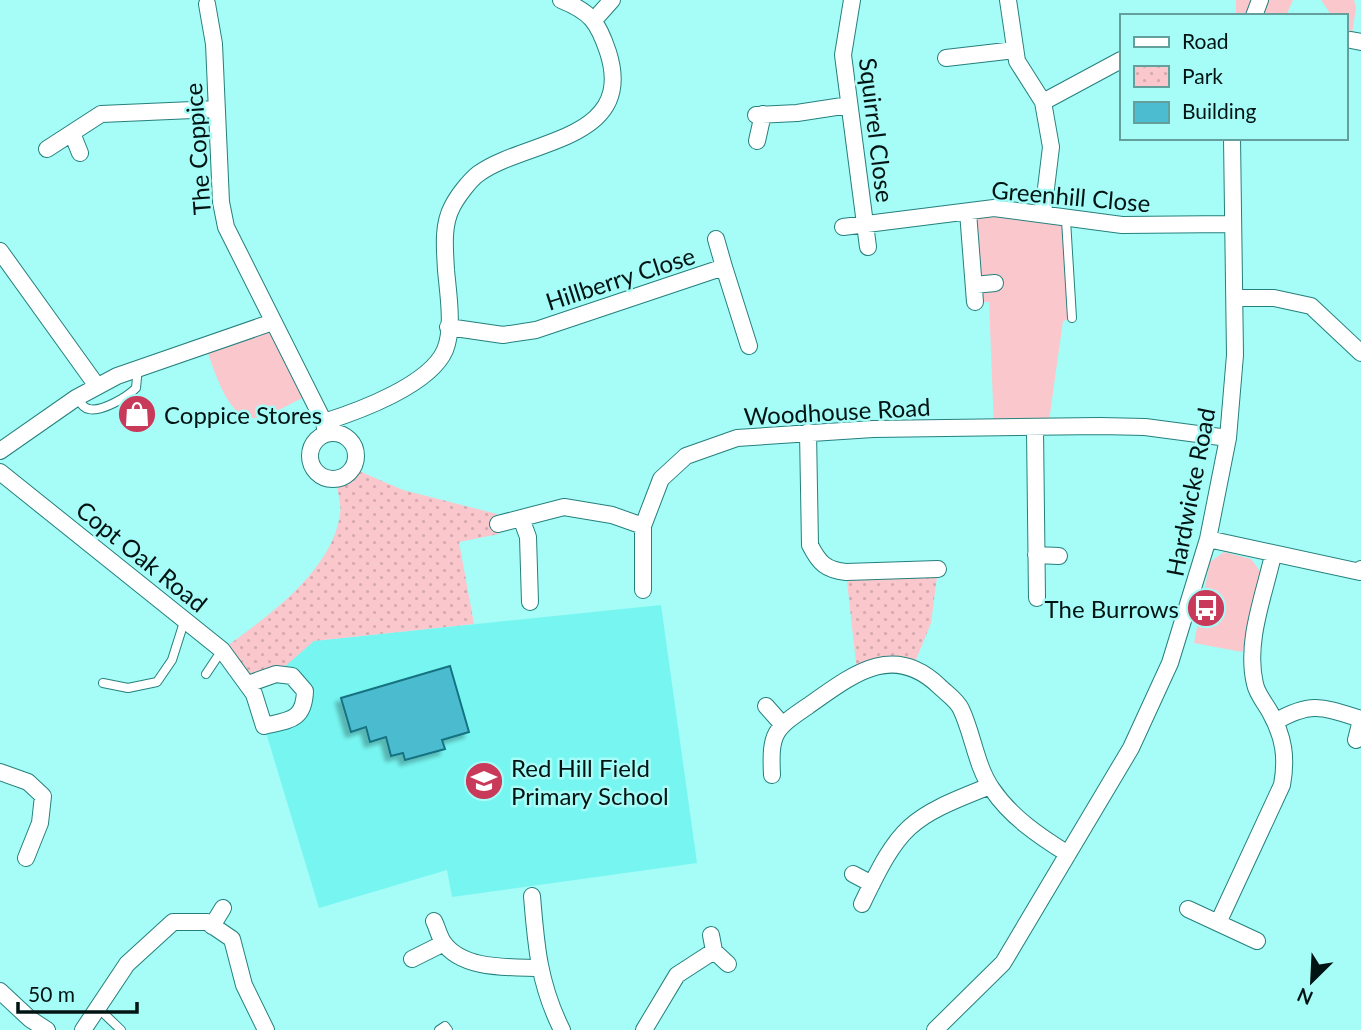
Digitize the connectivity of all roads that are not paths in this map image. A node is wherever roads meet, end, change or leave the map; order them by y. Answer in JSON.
{"nodes":[{"id":1,"x":561,"y":0,"type":"edge"},
{"id":2,"x":612,"y":0,"type":"edge"},
{"id":3,"x":852,"y":0,"type":"edge"},
{"id":4,"x":1008,"y":0,"type":"edge"},
{"id":5,"x":208,"y":1,"type":"edge"},
{"id":6,"x":595,"y":19,"type":"junction"},
{"id":7,"x":1015,"y":50,"type":"junction"},
{"id":8,"x":946,"y":58,"type":"dead end"},
{"id":9,"x":1120,"y":61,"type":"edge"},
{"id":10,"x":1043,"y":102,"type":"junction"},
{"id":11,"x":849,"y":105,"type":"junction"},
{"id":12,"x":216,"y":109,"type":"junction"},
{"id":13,"x":72,"y":133,"type":"junction"},
{"id":14,"x":1232,"y":140,"type":"edge"},
{"id":15,"x":757,"y":141,"type":"dead end"},
{"id":16,"x":47,"y":149,"type":"dead end"},
{"id":17,"x":80,"y":153,"type":"dead end"},
{"id":18,"x":968,"y":212,"type":"junction"},
{"id":19,"x":1043,"y":213,"type":"junction"},
{"id":20,"x":1066,"y":220,"type":"junction"},
{"id":21,"x":1231,"y":224,"type":"junction"},
{"id":22,"x":866,"y":225,"type":"junction"},
{"id":23,"x":844,"y":227,"type":"dead end"},
{"id":24,"x":716,"y":239,"type":"dead end"},
{"id":25,"x":868,"y":247,"type":"dead end"},
{"id":26,"x":0,"y":251,"type":"edge"},
{"id":27,"x":724,"y":267,"type":"junction"},
{"id":28,"x":995,"y":283,"type":"dead end"},
{"id":29,"x":974,"y":285,"type":"junction"},
{"id":30,"x":1236,"y":298,"type":"junction"},
{"id":31,"x":975,"y":302,"type":"dead end"},
{"id":32,"x":1072,"y":318,"type":"dead end"},
{"id":33,"x":273,"y":322,"type":"junction"},
{"id":34,"x":448,"y":327,"type":"junction"},
{"id":35,"x":749,"y":345,"type":"dead end"},
{"id":36,"x":1361,"y":353,"type":"edge"},
{"id":37,"x":138,"y":367,"type":"junction"},
{"id":38,"x":97,"y":386,"type":"junction"},
{"id":39,"x":76,"y":398,"type":"junction"},
{"id":40,"x":1035,"y":429,"type":"junction"},
{"id":41,"x":808,"y":432,"type":"junction"},
{"id":42,"x":1228,"y":438,"type":"junction"},
{"id":43,"x":0,"y":451,"type":"edge"},
{"id":44,"x":0,"y":472,"type":"edge"},
{"id":45,"x":521,"y":518,"type":"junction"},
{"id":46,"x":498,"y":524,"type":"dead end"},
{"id":47,"x":643,"y":526,"type":"junction"},
{"id":48,"x":1209,"y":539,"type":"junction"},
{"id":49,"x":1036,"y":555,"type":"junction"},
{"id":50,"x":1273,"y":555,"type":"junction"},
{"id":51,"x":1059,"y":556,"type":"dead end"},
{"id":52,"x":937,"y":569,"type":"dead end"},
{"id":53,"x":1361,"y":571,"type":"edge"},
{"id":54,"x":643,"y":590,"type":"dead end"},
{"id":55,"x":1037,"y":598,"type":"dead end"},
{"id":56,"x":530,"y":602,"type":"dead end"},
{"id":57,"x":185,"y":619,"type":"junction"},
{"id":58,"x":222,"y":650,"type":"junction"},
{"id":59,"x":206,"y":674,"type":"dead end"},
{"id":60,"x":103,"y":683,"type":"dead end"},
{"id":61,"x":248,"y":684,"type":"dead end"},
{"id":62,"x":766,"y":706,"type":"dead end"},
{"id":63,"x":1361,"y":720,"type":"edge"},
{"id":64,"x":1275,"y":722,"type":"junction"},
{"id":65,"x":781,"y":723,"type":"junction"},
{"id":66,"x":1356,"y":740,"type":"dead end"},
{"id":67,"x":0,"y":772,"type":"edge"},
{"id":68,"x":772,"y":775,"type":"dead end"},
{"id":69,"x":990,"y":786,"type":"junction"},
{"id":70,"x":1068,"y":854,"type":"junction"},
{"id":71,"x":26,"y":858,"type":"dead end"},
{"id":72,"x":853,"y":874,"type":"dead end"},
{"id":73,"x":872,"y":884,"type":"junction"},
{"id":74,"x":532,"y":896,"type":"dead end"},
{"id":75,"x":862,"y":904,"type":"dead end"},
{"id":76,"x":222,"y":908,"type":"dead end"},
{"id":77,"x":1188,"y":909,"type":"dead end"},
{"id":78,"x":434,"y":921,"type":"dead end"},
{"id":79,"x":1218,"y":923,"type":"junction"},
{"id":80,"x":212,"y":926,"type":"junction"},
{"id":81,"x":1257,"y":941,"type":"dead end"},
{"id":82,"x":443,"y":943,"type":"junction"},
{"id":83,"x":412,"y":959,"type":"dead end"},
{"id":84,"x":728,"y":964,"type":"dead end"},
{"id":85,"x":538,"y":968,"type":"junction"},
{"id":86,"x":0,"y":991,"type":"edge"},
{"id":87,"x":97,"y":1007,"type":"junction"},
{"id":88,"x":47,"y":1030,"type":"edge"},
{"id":89,"x":83,"y":1030,"type":"edge"},
{"id":90,"x":121,"y":1030,"type":"edge"},
{"id":91,"x":266,"y":1030,"type":"edge"},
{"id":92,"x":439,"y":1030,"type":"edge"},
{"id":93,"x":448,"y":1030,"type":"edge"},
{"id":94,"x":562,"y":1030,"type":"edge"},
{"id":95,"x":644,"y":1030,"type":"edge"},
{"id":96,"x":936,"y":1030,"type":"edge"}],
"edges":[{"from":1,"to":6,"type":"street"},
{"from":2,"to":6,"type":"street"},
{"from":3,"to":11,"type":"street","name":"Squirrel Close"},
{"from":4,"to":7,"type":"street"},
{"from":5,"to":12,"type":"street","name":"The Coppice"},
{"from":6,"to":34,"type":"street"},
{"from":7,"to":8,"type":"street"},
{"from":7,"to":10,"type":"street"},
{"from":9,"to":10,"type":"street"},
{"from":10,"to":19,"type":"street"},
{"from":11,"to":15,"type":"street"},
{"from":11,"to":22,"type":"street","name":"Squirrel Close"},
{"from":12,"to":13,"type":"street"},
{"from":12,"to":33,"type":"street","name":"The Coppice"},
{"from":13,"to":16,"type":"street"},
{"from":13,"to":17,"type":"street"},
{"from":14,"to":21,"type":"street","name":"Hardwicke Road"},
{"from":18,"to":19,"type":"street","name":"Greenhill Close"},
{"from":18,"to":22,"type":"street","name":"Greenhill Close"},
{"from":18,"to":29,"type":"street"},
{"from":19,"to":20,"type":"street","name":"Greenhill Close"},
{"from":20,"to":21,"type":"street","name":"Greenhill Close"},
{"from":20,"to":32,"type":"lane"},
{"from":21,"to":30,"type":"street","name":"Hardwicke Road"},
{"from":22,"to":23,"type":"street","name":"Greenhill Close"},
{"from":22,"to":25,"type":"street","name":"Squirrel Close"},
{"from":24,"to":27,"type":"street"},
{"from":26,"to":38,"type":"street"},
{"from":27,"to":34,"type":"street","name":"Hillberry Close"},
{"from":27,"to":35,"type":"street","name":"Hillberry Close"},
{"from":28,"to":29,"type":"street"},
{"from":29,"to":31,"type":"street"},
{"from":30,"to":36,"type":"street"},
{"from":30,"to":42,"type":"street","name":"Hardwicke Road"},
{"from":33,"to":34,"type":"street","name":"The Coppice"},
{"from":33,"to":37,"type":"street"},
{"from":37,"to":38,"type":"street"},
{"from":37,"to":39,"type":"lane"},
{"from":38,"to":39,"type":"street"},
{"from":39,"to":43,"type":"street"},
{"from":40,"to":41,"type":"street","name":"Woodhouse Road"},
{"from":40,"to":42,"type":"street","name":"Woodhouse Road"},
{"from":40,"to":49,"type":"street"},
{"from":41,"to":47,"type":"street","name":"Woodhouse Road"},
{"from":41,"to":52,"type":"street"},
{"from":42,"to":48,"type":"street","name":"Hardwicke Road"},
{"from":44,"to":57,"type":"street","name":"Copt Oak Road"},
{"from":45,"to":46,"type":"street"},
{"from":45,"to":47,"type":"street"},
{"from":45,"to":56,"type":"street"},
{"from":47,"to":54,"type":"street"},
{"from":48,"to":50,"type":"street"},
{"from":48,"to":70,"type":"street","name":"Hardwicke Road"},
{"from":49,"to":51,"type":"street"},
{"from":49,"to":55,"type":"street"},
{"from":50,"to":53,"type":"street"},
{"from":50,"to":64,"type":"street"},
{"from":57,"to":58,"type":"street","name":"Copt Oak Road"},
{"from":57,"to":60,"type":"lane"},
{"from":58,"to":59,"type":"lane"},
{"from":58,"to":61,"type":"street","name":"Copt Oak Road"},
{"from":62,"to":65,"type":"street"},
{"from":63,"to":64,"type":"street"},
{"from":63,"to":66,"type":"street"},
{"from":64,"to":79,"type":"street"},
{"from":65,"to":68,"type":"street"},
{"from":65,"to":69,"type":"street"},
{"from":67,"to":71,"type":"street"},
{"from":69,"to":70,"type":"street"},
{"from":69,"to":73,"type":"street"},
{"from":70,"to":96,"type":"street","name":"Hardwicke Road"},
{"from":72,"to":73,"type":"street"},
{"from":73,"to":75,"type":"street"},
{"from":74,"to":85,"type":"street"},
{"from":76,"to":80,"type":"street"},
{"from":77,"to":79,"type":"street"},
{"from":78,"to":82,"type":"street"},
{"from":79,"to":81,"type":"street"},
{"from":80,"to":87,"type":"street"},
{"from":80,"to":91,"type":"street"},
{"from":82,"to":83,"type":"street"},
{"from":82,"to":85,"type":"street"},
{"from":84,"to":95,"type":"street"},
{"from":85,"to":94,"type":"street"},
{"from":86,"to":88,"type":"street"},
{"from":87,"to":89,"type":"street"},
{"from":87,"to":90,"type":"lane"},
{"from":92,"to":93,"type":"lane"}]}
